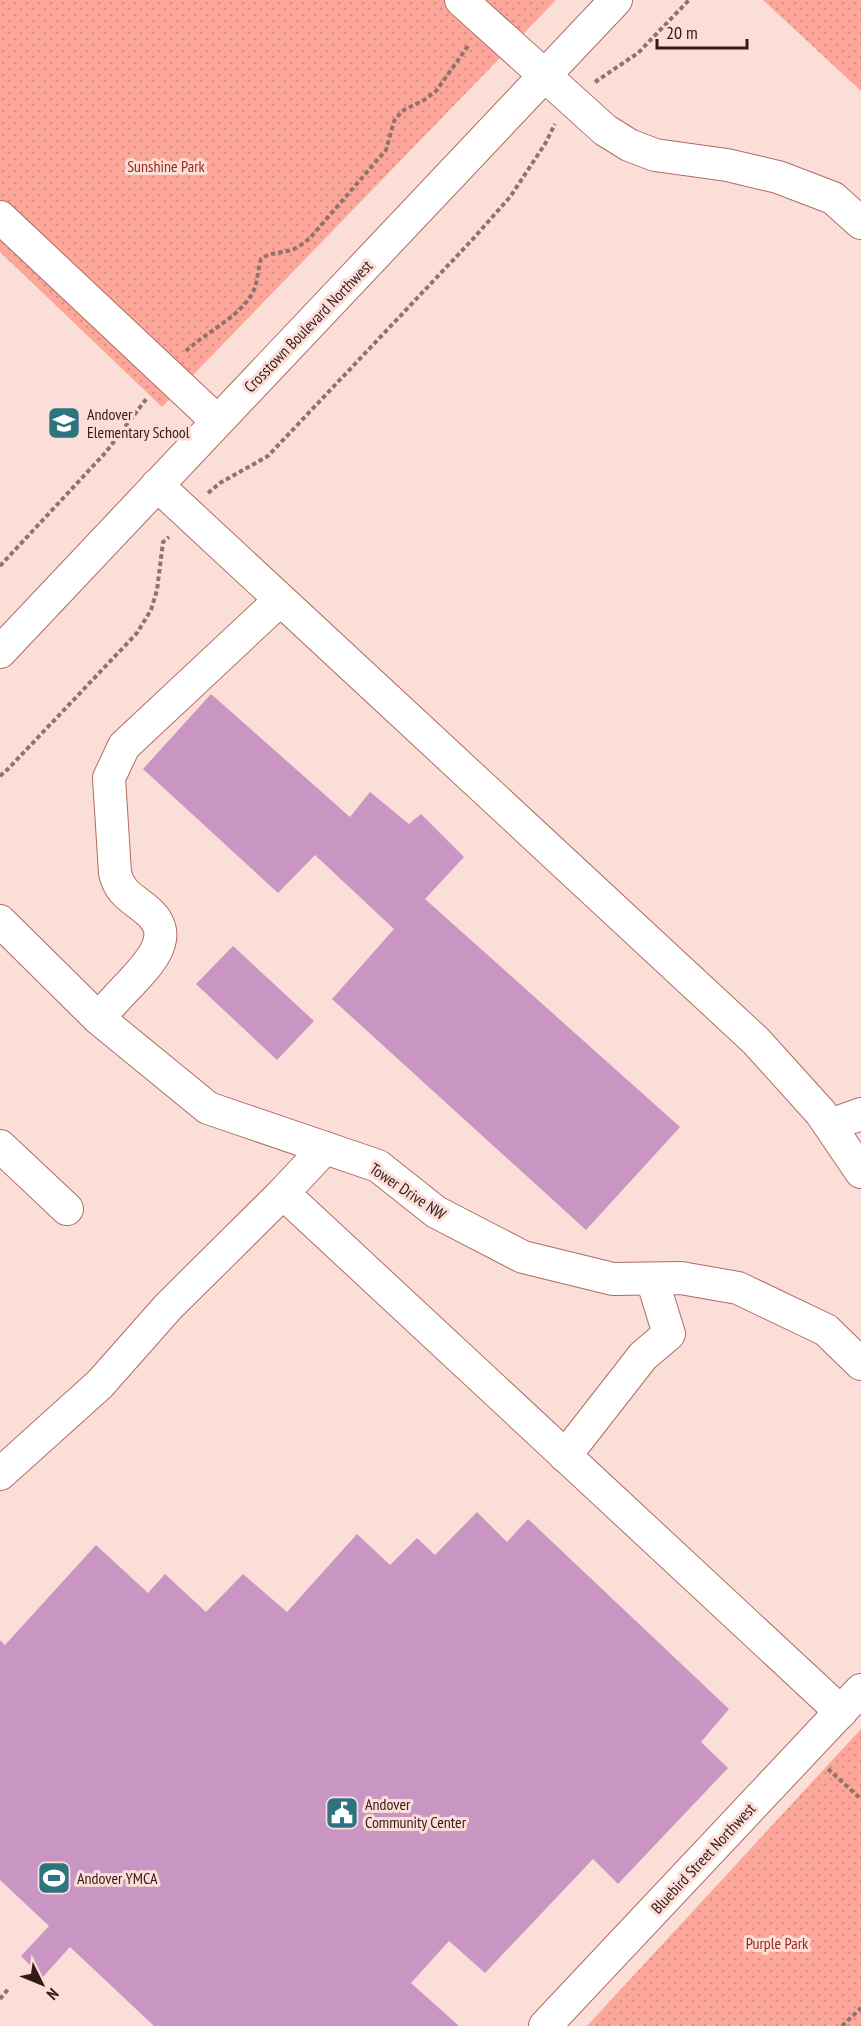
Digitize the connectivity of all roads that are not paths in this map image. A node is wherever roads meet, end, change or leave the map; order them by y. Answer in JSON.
{"nodes":[{"id":1,"x":461,"y":0,"type":"edge"},
{"id":2,"x":616,"y":0,"type":"edge"},
{"id":3,"x":546,"y":75,"type":"junction"},
{"id":4,"x":0,"y":217,"type":"edge"},
{"id":5,"x":861,"y":223,"type":"edge"},
{"id":6,"x":217,"y":421,"type":"junction"},
{"id":7,"x":157,"y":485,"type":"junction"},
{"id":8,"x":280,"y":600,"type":"junction"},
{"id":9,"x":0,"y":652,"type":"edge"},
{"id":10,"x":0,"y":921,"type":"edge"},
{"id":11,"x":98,"y":1018,"type":"junction"},
{"id":12,"x":861,"y":1114,"type":"edge"},
{"id":13,"x":830,"y":1125,"type":"junction"},
{"id":14,"x":0,"y":1146,"type":"edge"},
{"id":15,"x":325,"y":1148,"type":"junction"},
{"id":16,"x":861,"y":1172,"type":"edge"},
{"id":17,"x":283,"y":1193,"type":"junction"},
{"id":18,"x":67,"y":1209,"type":"dead end"},
{"id":19,"x":651,"y":1279,"type":"junction"},
{"id":20,"x":861,"y":1364,"type":"edge"},
{"id":21,"x":565,"y":1456,"type":"junction"},
{"id":22,"x":0,"y":1474,"type":"edge"},
{"id":23,"x":851,"y":1701,"type":"edge"},
{"id":24,"x":545,"y":2026,"type":"edge"}],
"edges":[{"from":1,"to":3,"type":"street"},
{"from":2,"to":3,"type":"street","name":"Crosstown Boulevard Northwest"},
{"from":3,"to":5,"type":"street"},
{"from":3,"to":6,"type":"street","name":"Crosstown Boulevard Northwest"},
{"from":4,"to":6,"type":"street"},
{"from":6,"to":7,"type":"street","name":"Crosstown Boulevard Northwest"},
{"from":7,"to":8,"type":"street"},
{"from":7,"to":9,"type":"street","name":"Crosstown Boulevard Northwest"},
{"from":8,"to":11,"type":"street"},
{"from":8,"to":13,"type":"street"},
{"from":10,"to":11,"type":"street","name":"Tower Drive NW"},
{"from":11,"to":15,"type":"street","name":"Tower Drive NW"},
{"from":12,"to":13,"type":"street"},
{"from":13,"to":16,"type":"street"},
{"from":14,"to":18,"type":"street"},
{"from":15,"to":17,"type":"street"},
{"from":15,"to":19,"type":"street","name":"Tower Drive NW"},
{"from":17,"to":21,"type":"street"},
{"from":17,"to":22,"type":"street"},
{"from":19,"to":20,"type":"street","name":"Tower Drive NW"},
{"from":19,"to":21,"type":"street"},
{"from":21,"to":23,"type":"street"},
{"from":23,"to":24,"type":"street","name":"Bluebird Street Northwest"}]}
